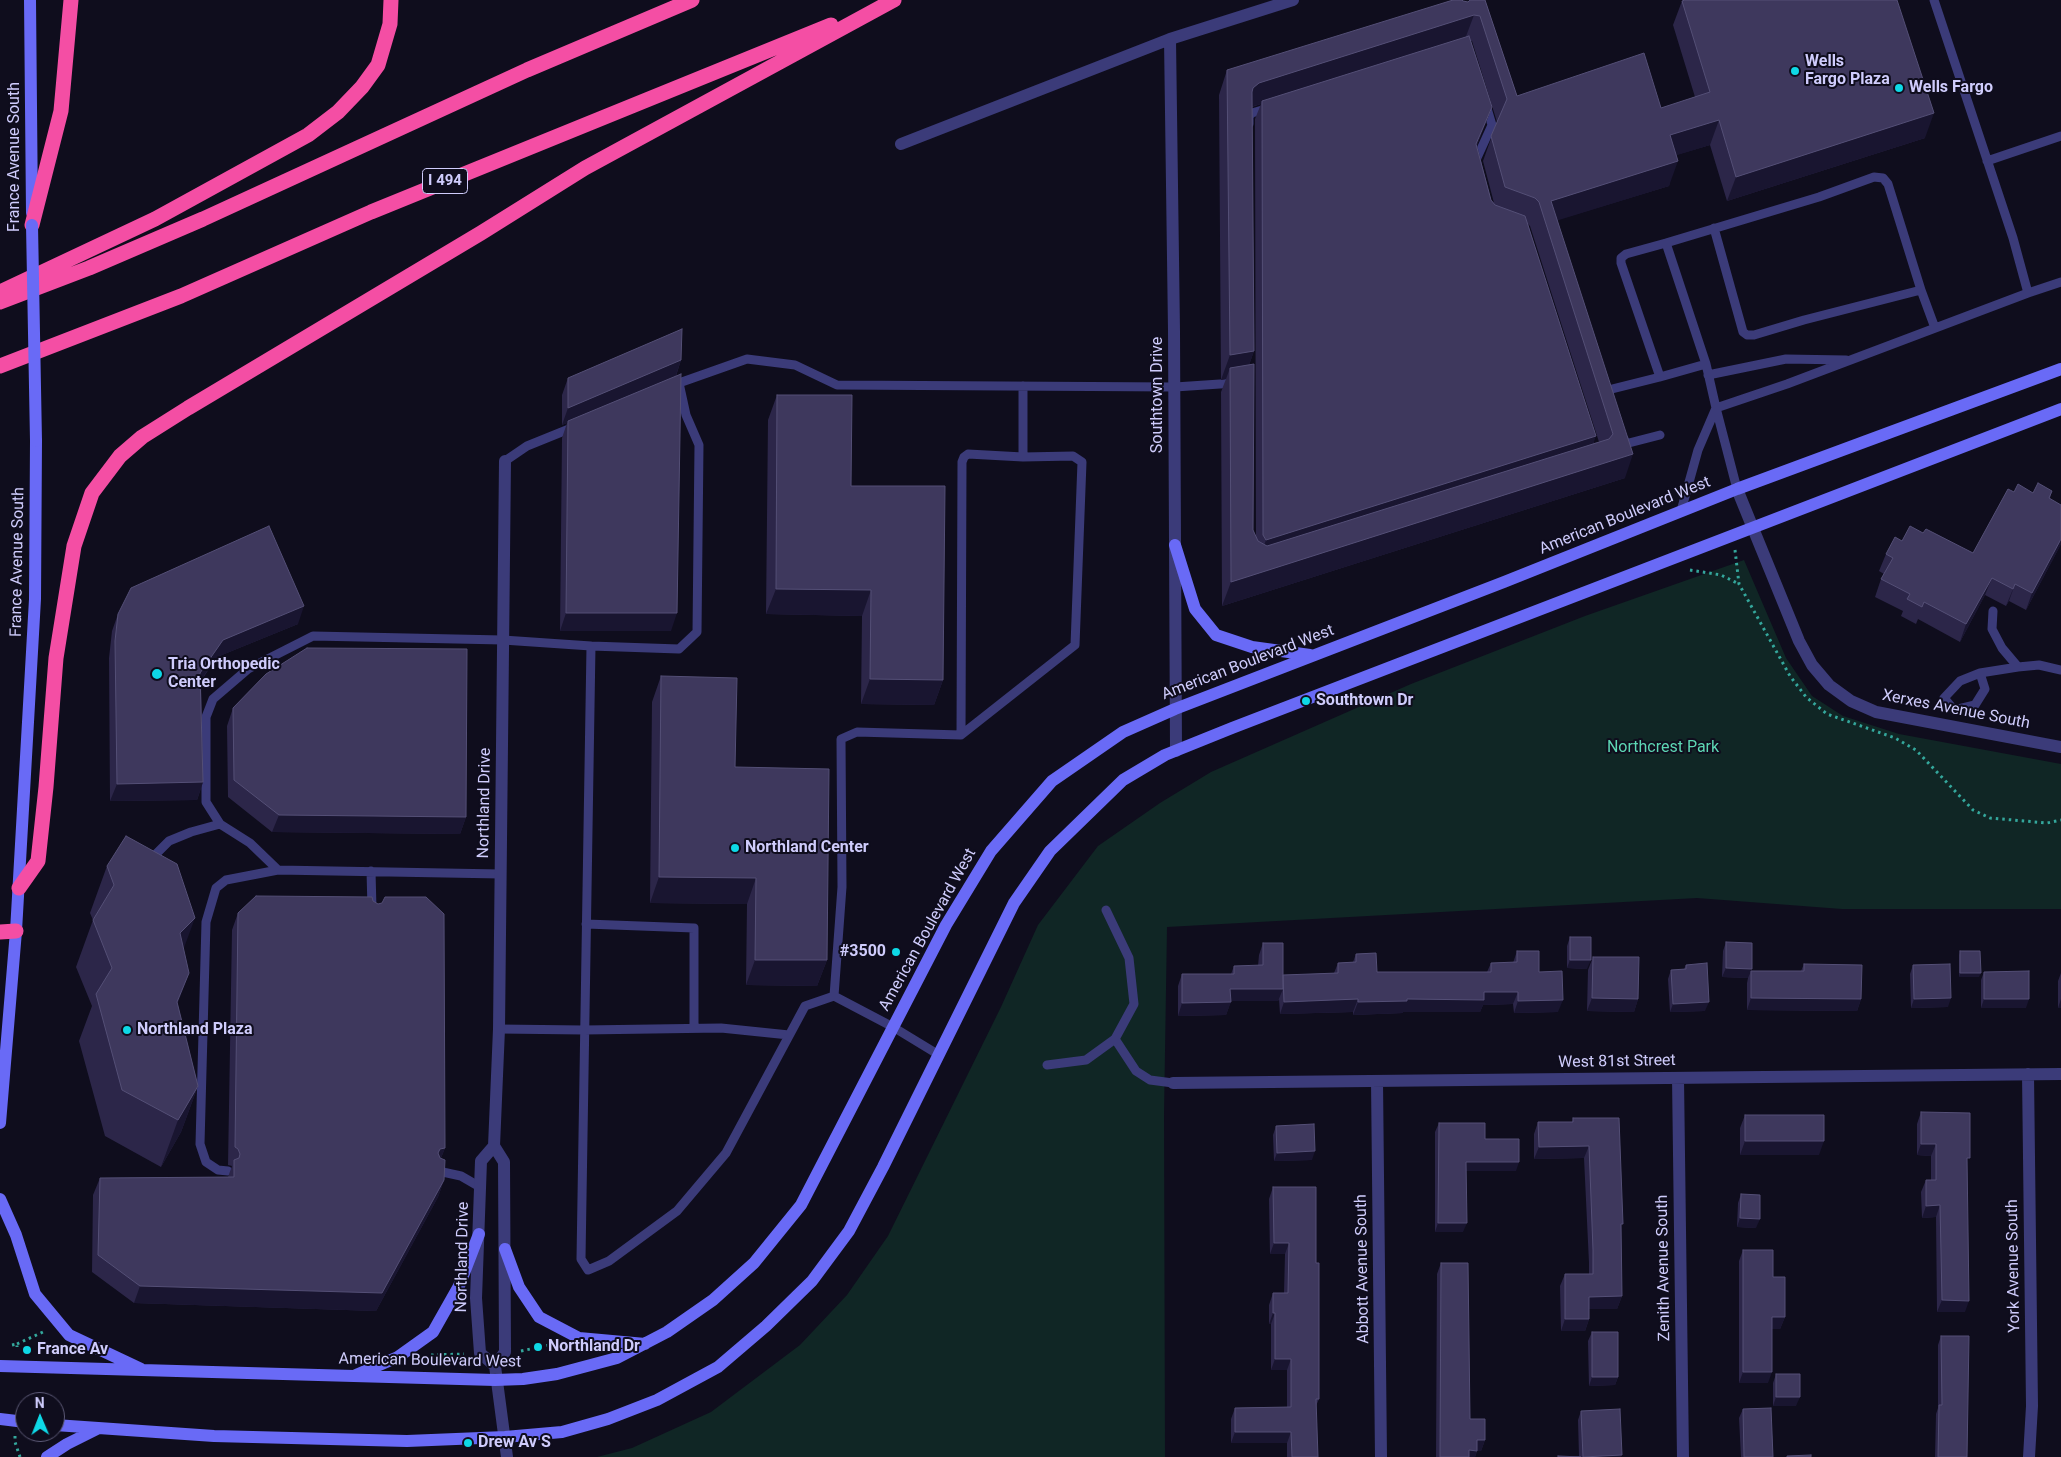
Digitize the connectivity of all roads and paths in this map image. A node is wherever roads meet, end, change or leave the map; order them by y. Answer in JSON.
{"nodes":[{"id":1,"x":30,"y":0,"type":"edge"},
{"id":2,"x":72,"y":0,"type":"edge"},
{"id":3,"x":391,"y":0,"type":"edge"},
{"id":4,"x":692,"y":0,"type":"edge"},
{"id":5,"x":893,"y":0,"type":"edge"},
{"id":6,"x":1293,"y":0,"type":"edge"},
{"id":7,"x":1934,"y":0,"type":"edge"},
{"id":8,"x":1170,"y":39,"type":"junction"},
{"id":9,"x":1483,"y":96,"type":"edge"},
{"id":10,"x":1280,"y":104,"type":"edge"},
{"id":11,"x":1249,"y":129,"type":"edge"},
{"id":12,"x":2061,"y":136,"type":"edge"},
{"id":13,"x":901,"y":144,"type":"dead end"},
{"id":14,"x":1987,"y":160,"type":"junction"},
{"id":15,"x":1478,"y":169,"type":"edge"},
{"id":16,"x":32,"y":225,"type":"junction"},
{"id":17,"x":1714,"y":228,"type":"junction"},
{"id":18,"x":1666,"y":243,"type":"junction"},
{"id":19,"x":2061,"y":282,"type":"edge"},
{"id":20,"x":1921,"y":290,"type":"junction"},
{"id":21,"x":0,"y":292,"type":"edge"},
{"id":22,"x":2028,"y":293,"type":"junction"},
{"id":23,"x":0,"y":302,"type":"edge"},
{"id":24,"x":1935,"y":328,"type":"junction"},
{"id":25,"x":1851,"y":360,"type":"junction"},
{"id":26,"x":1706,"y":364,"type":"junction"},
{"id":27,"x":0,"y":366,"type":"edge"},
{"id":28,"x":2061,"y":369,"type":"edge"},
{"id":29,"x":1708,"y":375,"type":"junction"},
{"id":30,"x":1660,"y":376,"type":"junction"},
{"id":31,"x":1243,"y":382,"type":"edge"},
{"id":32,"x":679,"y":383,"type":"junction"},
{"id":33,"x":1023,"y":386,"type":"junction"},
{"id":34,"x":1175,"y":387,"type":"junction"},
{"id":35,"x":666,"y":389,"type":"edge"},
{"id":36,"x":1614,"y":408,"type":"edge"},
{"id":37,"x":1716,"y":408,"type":"junction"},
{"id":38,"x":2061,"y":409,"type":"edge"},
{"id":39,"x":579,"y":425,"type":"edge"},
{"id":40,"x":1620,"y":426,"type":"edge"},
{"id":41,"x":1660,"y":435,"type":"dead end"},
{"id":42,"x":1023,"y":457,"type":"junction"},
{"id":43,"x":505,"y":461,"type":"joint"},
{"id":44,"x":1737,"y":488,"type":"junction"},
{"id":45,"x":1681,"y":511,"type":"junction"},
{"id":46,"x":1754,"y":528,"type":"junction"},
{"id":47,"x":1175,"y":545,"type":"junction"},
{"id":48,"x":1688,"y":570,"type":"dead end"},
{"id":49,"x":1739,"y":584,"type":"dead end"},
{"id":50,"x":1993,"y":611,"type":"dead end"},
{"id":51,"x":503,"y":640,"type":"junction"},
{"id":52,"x":591,"y":646,"type":"junction"},
{"id":53,"x":1312,"y":656,"type":"junction"},
{"id":54,"x":2018,"y":666,"type":"junction"},
{"id":55,"x":2061,"y":670,"type":"edge"},
{"id":56,"x":1980,"y":673,"type":"junction"},
{"id":57,"x":1174,"y":709,"type":"junction"},
{"id":58,"x":1954,"y":710,"type":"junction"},
{"id":59,"x":1948,"y":726,"type":"junction"},
{"id":60,"x":961,"y":735,"type":"junction"},
{"id":61,"x":2061,"y":747,"type":"edge"},
{"id":62,"x":1176,"y":751,"type":"junction"},
{"id":63,"x":220,"y":824,"type":"junction"},
{"id":64,"x":147,"y":868,"type":"edge"},
{"id":65,"x":278,"y":870,"type":"junction"},
{"id":66,"x":371,"y":872,"type":"junction"},
{"id":67,"x":501,"y":874,"type":"junction"},
{"id":68,"x":18,"y":888,"type":"junction"},
{"id":69,"x":1106,"y":910,"type":"dead end"},
{"id":70,"x":372,"y":915,"type":"edge"},
{"id":71,"x":586,"y":924,"type":"junction"},
{"id":72,"x":16,"y":930,"type":"junction"},
{"id":73,"x":0,"y":932,"type":"edge"},
{"id":74,"x":834,"y":996,"type":"junction"},
{"id":75,"x":893,"y":1027,"type":"junction"},
{"id":76,"x":694,"y":1028,"type":"junction"},
{"id":77,"x":499,"y":1029,"type":"junction"},
{"id":78,"x":584,"y":1030,"type":"junction"},
{"id":79,"x":790,"y":1035,"type":"junction"},
{"id":80,"x":1115,"y":1039,"type":"junction"},
{"id":81,"x":939,"y":1054,"type":"junction"},
{"id":82,"x":1047,"y":1065,"type":"dead end"},
{"id":83,"x":2028,"y":1074,"type":"junction"},
{"id":84,"x":2061,"y":1074,"type":"edge"},
{"id":85,"x":1678,"y":1078,"type":"junction"},
{"id":86,"x":1376,"y":1081,"type":"junction"},
{"id":87,"x":1174,"y":1083,"type":"joint"},
{"id":88,"x":0,"y":1123,"type":"edge"},
{"id":89,"x":494,"y":1146,"type":"junction"},
{"id":90,"x":228,"y":1171,"type":"dead end"},
{"id":91,"x":438,"y":1171,"type":"edge"},
{"id":92,"x":480,"y":1187,"type":"junction"},
{"id":93,"x":0,"y":1199,"type":"edge"},
{"id":94,"x":479,"y":1234,"type":"junction"},
{"id":95,"x":505,"y":1249,"type":"junction"},
{"id":96,"x":46,"y":1330,"type":"dead end"},
{"id":97,"x":559,"y":1343,"type":"dead end"},
{"id":98,"x":12,"y":1344,"type":"dead end"},
{"id":99,"x":645,"y":1344,"type":"junction"},
{"id":100,"x":520,"y":1351,"type":"dead end"},
{"id":101,"x":431,"y":1355,"type":"dead end"},
{"id":102,"x":462,"y":1359,"type":"dead end"},
{"id":103,"x":0,"y":1366,"type":"edge"},
{"id":104,"x":495,"y":1366,"type":"junction"},
{"id":105,"x":146,"y":1371,"type":"junction"},
{"id":106,"x":351,"y":1376,"type":"junction"},
{"id":107,"x":495,"y":1380,"type":"junction"},
{"id":108,"x":0,"y":1419,"type":"edge"},
{"id":109,"x":15,"y":1421,"type":"edge"},
{"id":110,"x":65,"y":1426,"type":"edge"},
{"id":111,"x":98,"y":1429,"type":"junction"},
{"id":112,"x":505,"y":1437,"type":"junction"},
{"id":113,"x":9,"y":1442,"type":"dead end"},
{"id":114,"x":20,"y":1457,"type":"edge"},
{"id":115,"x":47,"y":1457,"type":"edge"},
{"id":116,"x":506,"y":1457,"type":"edge"},
{"id":117,"x":1381,"y":1457,"type":"edge"},
{"id":118,"x":1683,"y":1457,"type":"edge"},
{"id":119,"x":2029,"y":1457,"type":"edge"}],
"edges":[{"from":1,"to":16,"type":"main road","name":"France Avenue South"},
{"from":2,"to":16,"type":"highway"},
{"from":3,"to":21,"type":"highway"},
{"from":4,"to":23,"type":"highway"},
{"from":5,"to":27,"type":"highway","number":"I 494"},
{"from":5,"to":68,"type":"highway"},
{"from":6,"to":8,"type":"street"},
{"from":7,"to":14,"type":"lane"},
{"from":8,"to":13,"type":"street"},
{"from":8,"to":34,"type":"street","name":"Southtown Drive"},
{"from":9,"to":15,"type":"lane"},
{"from":10,"to":11,"type":"lane"},
{"from":12,"to":14,"type":"lane"},
{"from":14,"to":22,"type":"lane"},
{"from":16,"to":68,"type":"main road","name":"France Avenue South","bridge":true},
{"from":17,"to":18,"type":"lane"},
{"from":17,"to":20,"type":"lane"},
{"from":17,"to":20,"type":"lane"},
{"from":18,"to":26,"type":"lane"},
{"from":18,"to":30,"type":"lane"},
{"from":19,"to":22,"type":"lane"},
{"from":20,"to":24,"type":"lane"},
{"from":22,"to":24,"type":"lane"},
{"from":24,"to":25,"type":"lane"},
{"from":25,"to":29,"type":"lane"},
{"from":25,"to":37,"type":"lane"},
{"from":26,"to":29,"type":"lane"},
{"from":26,"to":30,"type":"lane"},
{"from":28,"to":44,"type":"main road","name":"American Boulevard West"},
{"from":29,"to":37,"type":"lane"},
{"from":30,"to":36,"type":"lane"},
{"from":31,"to":34,"type":"lane"},
{"from":32,"to":33,"type":"lane"},
{"from":32,"to":35,"type":"lane"},
{"from":32,"to":52,"type":"lane"},
{"from":33,"to":34,"type":"lane"},
{"from":33,"to":42,"type":"lane"},
{"from":34,"to":47,"type":"street","name":"Southtown Drive"},
{"from":37,"to":44,"type":"lane"},
{"from":37,"to":45,"type":"lane"},
{"from":38,"to":46,"type":"main road"},
{"from":39,"to":43,"type":"lane"},
{"from":40,"to":41,"type":"lane"},
{"from":42,"to":60,"type":"lane"},
{"from":42,"to":60,"type":"lane"},
{"from":43,"to":51,"type":"street","name":"Northland Drive"},
{"from":44,"to":45,"type":"main road","name":"American Boulevard West"},
{"from":44,"to":46,"type":"street","name":"Xerxes Avenue South"},
{"from":45,"to":53,"type":"main road","name":"American Boulevard West"},
{"from":46,"to":59,"type":"street","name":"Xerxes Avenue South"},
{"from":46,"to":62,"type":"main road"},
{"from":47,"to":53,"type":"main road"},
{"from":47,"to":57,"type":"street","name":"Southtown Drive"},
{"from":48,"to":49,"type":"path"},
{"from":50,"to":54,"type":"lane"},
{"from":51,"to":52,"type":"lane"},
{"from":51,"to":63,"type":"lane"},
{"from":51,"to":67,"type":"street","name":"Northland Drive"},
{"from":52,"to":71,"type":"lane"},
{"from":53,"to":57,"type":"main road","name":"American Boulevard West"},
{"from":54,"to":55,"type":"lane"},
{"from":54,"to":56,"type":"lane"},
{"from":56,"to":58,"type":"lane"},
{"from":56,"to":58,"type":"lane"},
{"from":57,"to":62,"type":"street","name":"Southtown Drive"},
{"from":57,"to":75,"type":"main road","name":"American Boulevard West"},
{"from":58,"to":59,"type":"lane"},
{"from":59,"to":61,"type":"street","name":"Xerxes Avenue South"},
{"from":60,"to":74,"type":"lane"},
{"from":62,"to":81,"type":"main road"},
{"from":63,"to":64,"type":"lane"},
{"from":63,"to":65,"type":"lane"},
{"from":65,"to":66,"type":"lane"},
{"from":65,"to":90,"type":"lane"},
{"from":66,"to":67,"type":"lane"},
{"from":66,"to":70,"type":"lane"},
{"from":67,"to":77,"type":"street","name":"Northland Drive"},
{"from":68,"to":72,"type":"main road","name":"France Avenue South"},
{"from":69,"to":80,"type":"lane"},
{"from":71,"to":76,"type":"lane"},
{"from":71,"to":78,"type":"lane"},
{"from":72,"to":73,"type":"highway"},
{"from":72,"to":88,"type":"main road","name":"France Avenue South"},
{"from":74,"to":75,"type":"lane"},
{"from":74,"to":79,"type":"lane"},
{"from":75,"to":81,"type":"lane"},
{"from":75,"to":99,"type":"main road","name":"American Boulevard West"},
{"from":76,"to":78,"type":"lane"},
{"from":76,"to":79,"type":"lane"},
{"from":77,"to":78,"type":"lane"},
{"from":77,"to":89,"type":"street","name":"Northland Drive"},
{"from":78,"to":79,"type":"lane"},
{"from":80,"to":82,"type":"lane"},
{"from":80,"to":87,"type":"lane"},
{"from":81,"to":112,"type":"main road"},
{"from":83,"to":84,"type":"street","name":"West 81st Street"},
{"from":83,"to":85,"type":"street","name":"West 81st Street"},
{"from":83,"to":119,"type":"street","name":"York Avenue South"},
{"from":85,"to":86,"type":"street","name":"West 81st Street"},
{"from":85,"to":118,"type":"street","name":"Zenith Avenue South"},
{"from":86,"to":87,"type":"street","name":"West 81st Street"},
{"from":86,"to":117,"type":"street","name":"Abbott Avenue South"},
{"from":89,"to":92,"type":"street","name":"Northland Drive"},
{"from":89,"to":95,"type":"street","name":"Northland Drive"},
{"from":91,"to":92,"type":"lane"},
{"from":92,"to":94,"type":"street","name":"Northland Drive"},
{"from":93,"to":105,"type":"main road"},
{"from":94,"to":104,"type":"street","name":"Northland Drive"},
{"from":94,"to":106,"type":"main road"},
{"from":95,"to":99,"type":"main road"},
{"from":95,"to":104,"type":"street","name":"Northland Drive"},
{"from":96,"to":98,"type":"path"},
{"from":97,"to":100,"type":"path"},
{"from":99,"to":107,"type":"main road","name":"American Boulevard West"},
{"from":101,"to":102,"type":"path"},
{"from":103,"to":105,"type":"main road","name":"American Boulevard West"},
{"from":104,"to":107,"type":"street","name":"Northland Drive"},
{"from":105,"to":106,"type":"main road","name":"American Boulevard West"},
{"from":106,"to":107,"type":"main road","name":"American Boulevard West"},
{"from":107,"to":112,"type":"street","name":"Northland Drive"},
{"from":108,"to":109,"type":"main road"},
{"from":110,"to":111,"type":"main road"},
{"from":111,"to":112,"type":"main road"},
{"from":111,"to":115,"type":"main road"},
{"from":112,"to":116,"type":"street","name":"Northland Drive"},
{"from":113,"to":114,"type":"path"}]}
